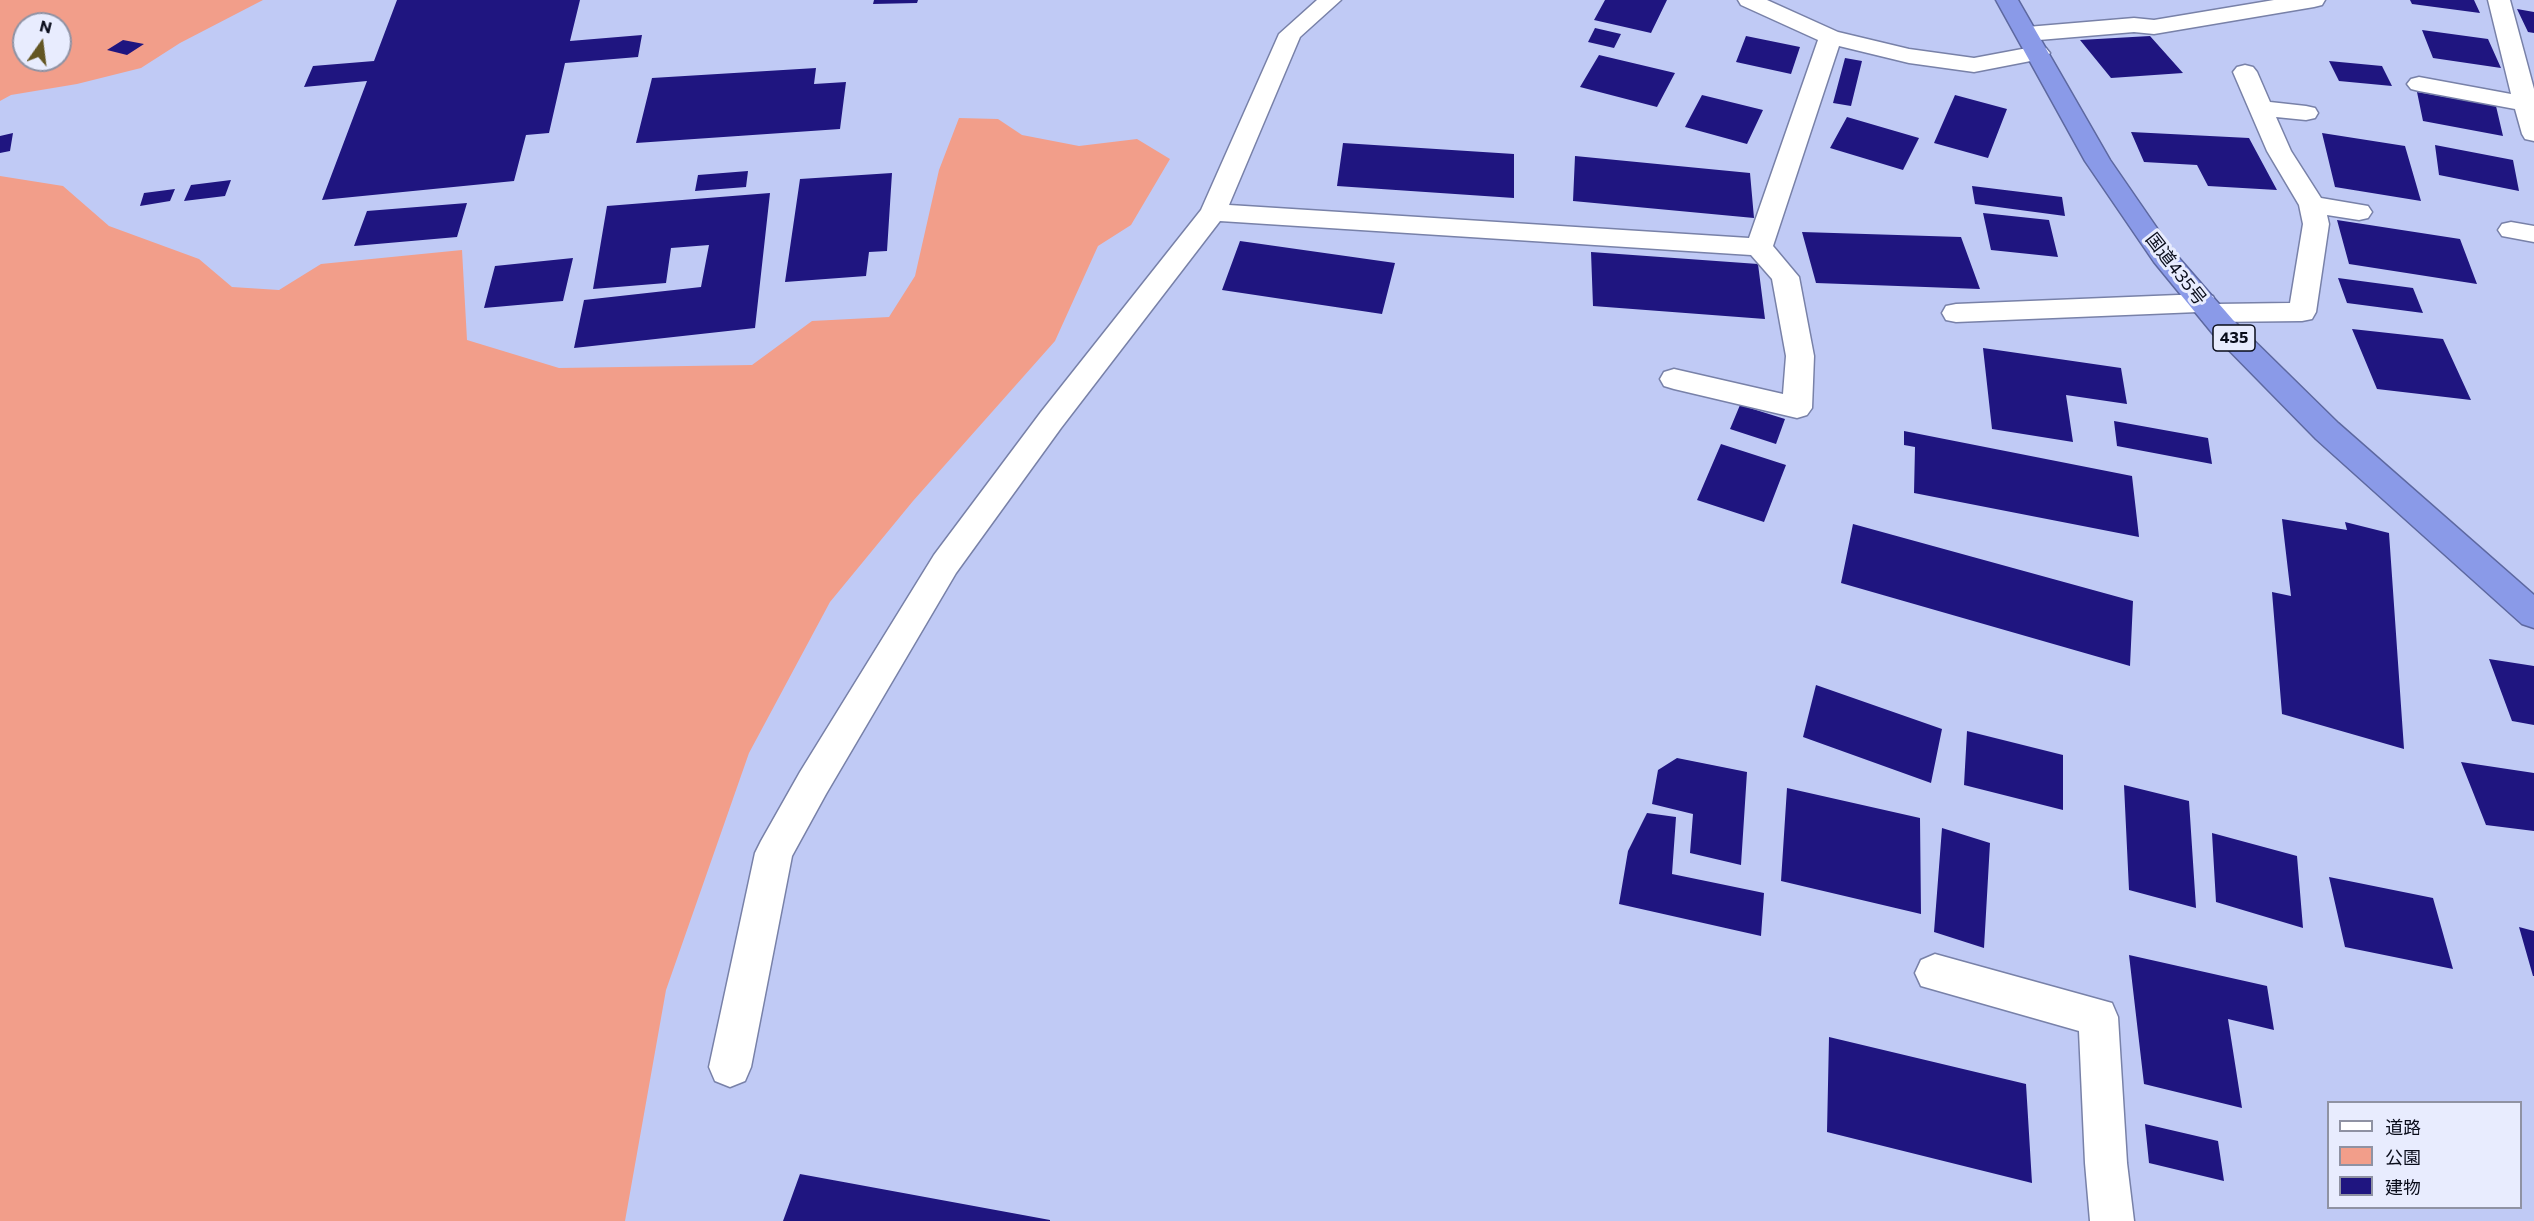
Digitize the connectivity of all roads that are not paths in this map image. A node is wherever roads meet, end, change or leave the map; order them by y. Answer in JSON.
{"nodes":[{"id":1,"x":1330,"y":0,"type":"edge"},
{"id":2,"x":1749,"y":0,"type":"edge"},
{"id":3,"x":2007,"y":0,"type":"edge"},
{"id":4,"x":2314,"y":0,"type":"edge"},
{"id":5,"x":2499,"y":0,"type":"edge"},
{"id":6,"x":1830,"y":37,"type":"junction"},
{"id":7,"x":2032,"y":44,"type":"junction"},
{"id":8,"x":2245,"y":72,"type":"dead end"},
{"id":9,"x":2419,"y":84,"type":"dead end"},
{"id":10,"x":2526,"y":104,"type":"junction"},
{"id":11,"x":2262,"y":108,"type":"junction"},
{"id":12,"x":2306,"y":113,"type":"dead end"},
{"id":13,"x":2534,"y":134,"type":"edge"},
{"id":14,"x":2312,"y":206,"type":"junction"},
{"id":15,"x":1213,"y":212,"type":"junction"},
{"id":16,"x":2359,"y":212,"type":"dead end"},
{"id":17,"x":1760,"y":247,"type":"junction"},
{"id":18,"x":2207,"y":308,"type":"junction"},
{"id":19,"x":1956,"y":313,"type":"dead end"},
{"id":20,"x":1674,"y":379,"type":"dead end"},
{"id":21,"x":2534,"y":615,"type":"edge"},
{"id":22,"x":1935,"y":973,"type":"dead end"},
{"id":23,"x":730,"y":1068,"type":"dead end"},
{"id":24,"x":2112,"y":1221,"type":"edge"}],
"edges":[{"from":1,"to":15,"type":"street"},
{"from":2,"to":6,"type":"street"},
{"from":3,"to":7,"type":"highway","name":"国道435号","number":"435"},
{"from":4,"to":7,"type":"street"},
{"from":5,"to":10,"type":"street"},
{"from":6,"to":7,"type":"street"},
{"from":6,"to":17,"type":"street"},
{"from":7,"to":18,"type":"highway","name":"国道435号","number":"435"},
{"from":8,"to":11,"type":"street"},
{"from":9,"to":10,"type":"street"},
{"from":10,"to":13,"type":"street"},
{"from":11,"to":12,"type":"street"},
{"from":11,"to":14,"type":"street"},
{"from":14,"to":16,"type":"street"},
{"from":14,"to":18,"type":"street"},
{"from":15,"to":17,"type":"street"},
{"from":15,"to":23,"type":"street"},
{"from":17,"to":20,"type":"street"},
{"from":18,"to":19,"type":"street"},
{"from":18,"to":21,"type":"highway","name":"国道435号","number":"435"},
{"from":22,"to":24,"type":"street"}]}
